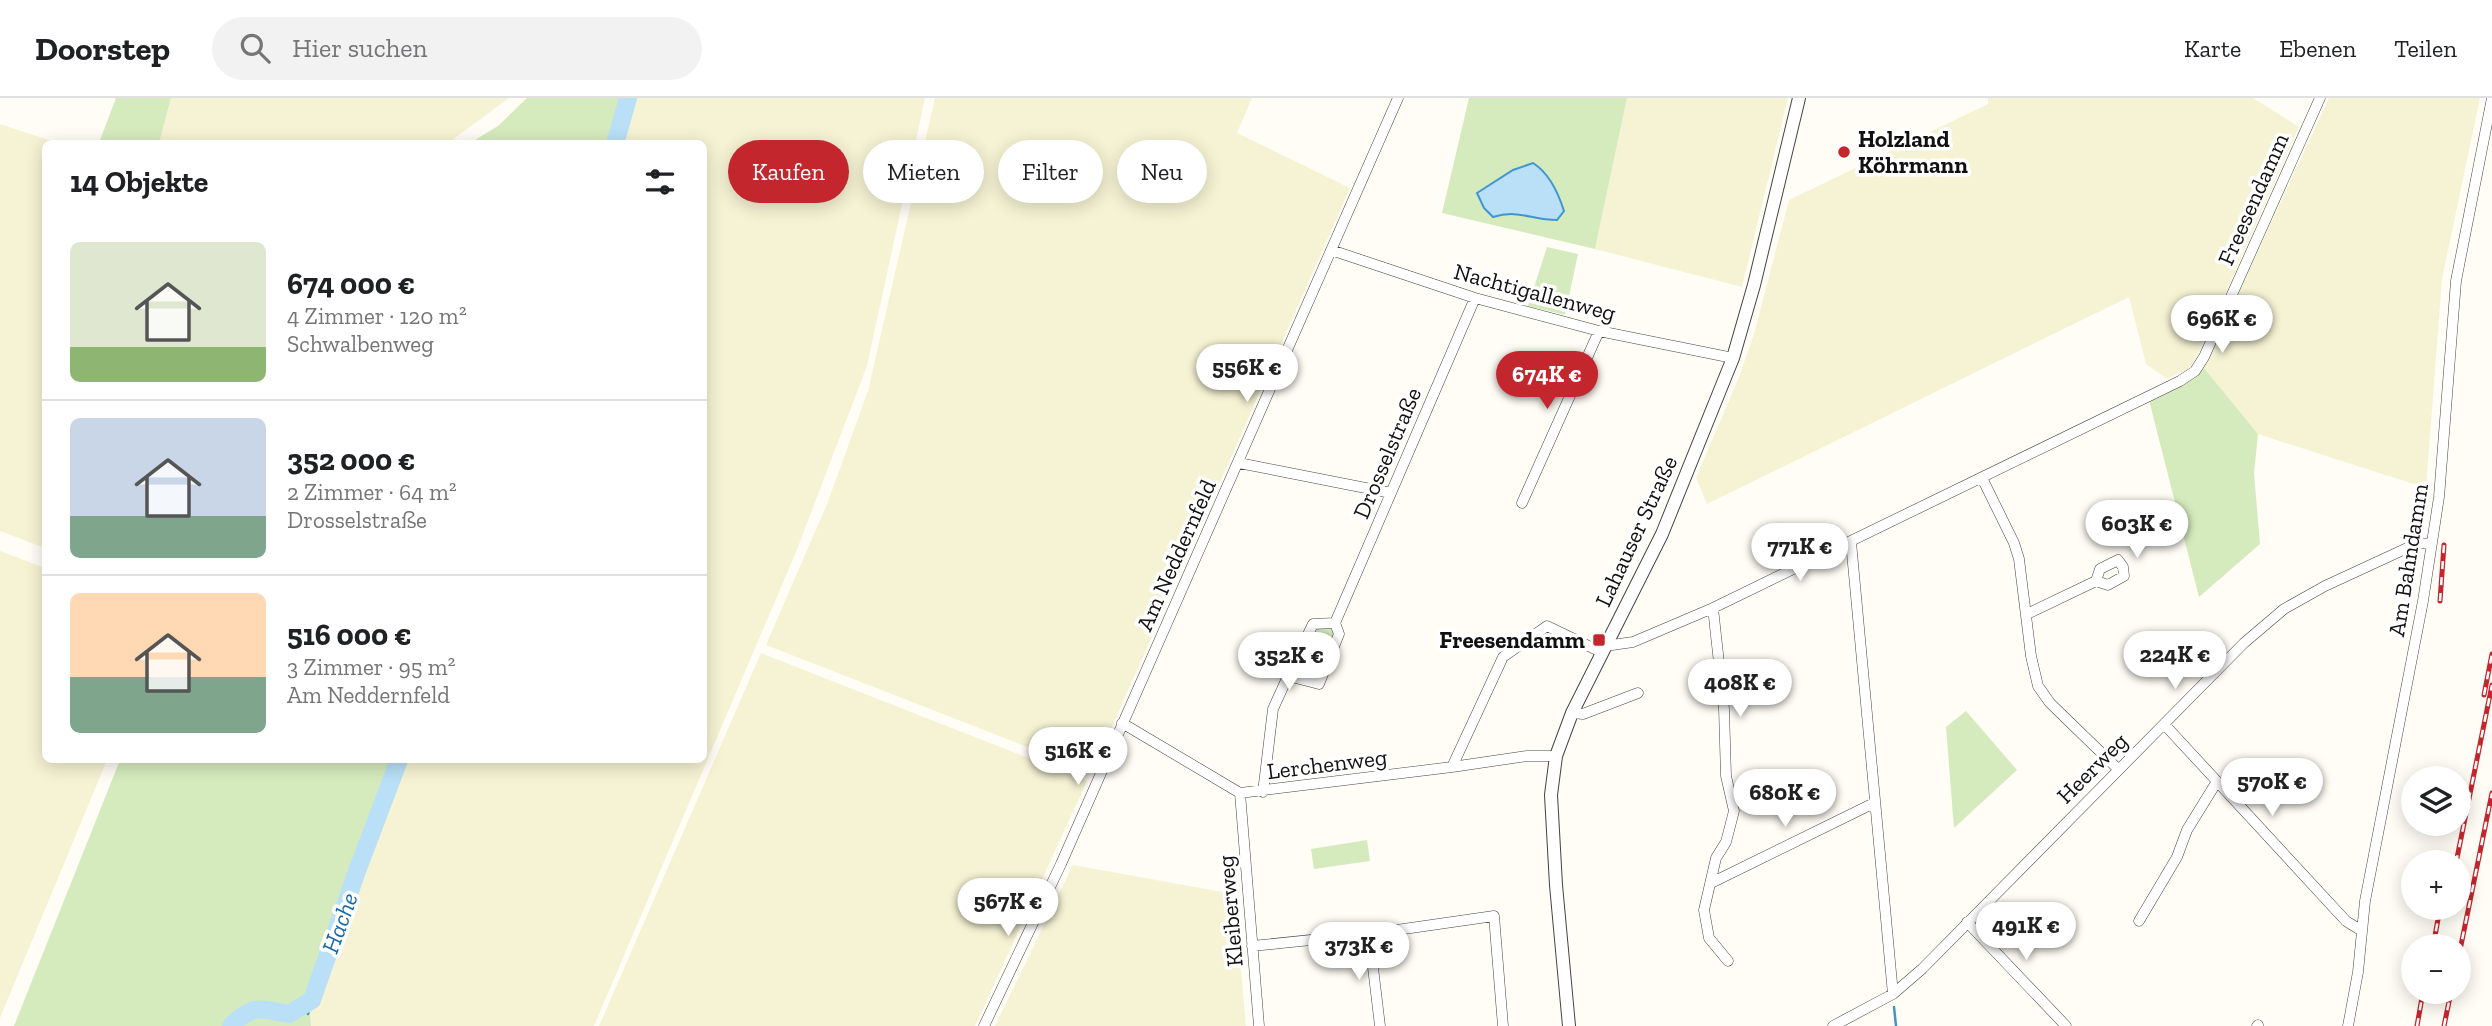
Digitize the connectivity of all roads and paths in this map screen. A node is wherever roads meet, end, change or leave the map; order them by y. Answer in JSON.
{"nodes":[{"id":1,"x":1398,"y":98,"type":"edge"},
{"id":2,"x":1799,"y":98,"type":"edge"},
{"id":3,"x":2320,"y":98,"type":"edge"},
{"id":4,"x":2492,"y":98,"type":"edge"},
{"id":5,"x":1331,"y":250,"type":"junction"},
{"id":6,"x":1475,"y":298,"type":"junction"},
{"id":7,"x":1599,"y":331,"type":"junction"},
{"id":8,"x":1733,"y":358,"type":"junction"},
{"id":9,"x":1238,"y":463,"type":"junction"},
{"id":10,"x":1982,"y":478,"type":"junction"},
{"id":11,"x":1391,"y":493,"type":"junction"},
{"id":12,"x":1522,"y":503,"type":"dead end"},
{"id":13,"x":1851,"y":542,"type":"junction"},
{"id":14,"x":2431,"y":544,"type":"junction"},
{"id":15,"x":2096,"y":580,"type":"dead end"},
{"id":16,"x":1713,"y":608,"type":"junction"},
{"id":17,"x":2027,"y":614,"type":"junction"},
{"id":18,"x":1335,"y":623,"type":"junction"},
{"id":19,"x":1603,"y":649,"type":"junction"},
{"id":20,"x":1288,"y":676,"type":"junction"},
{"id":21,"x":1638,"y":693,"type":"dead end"},
{"id":22,"x":1572,"y":713,"type":"junction"},
{"id":23,"x":1122,"y":723,"type":"junction"},
{"id":24,"x":2164,"y":724,"type":"junction"},
{"id":25,"x":1556,"y":757,"type":"junction"},
{"id":26,"x":1452,"y":768,"type":"junction"},
{"id":27,"x":2118,"y":769,"type":"junction"},
{"id":28,"x":2216,"y":783,"type":"junction"},
{"id":29,"x":1262,"y":792,"type":"junction"},
{"id":30,"x":1240,"y":793,"type":"junction"},
{"id":31,"x":1874,"y":803,"type":"junction"},
{"id":32,"x":1711,"y":883,"type":"junction"},
{"id":33,"x":2139,"y":921,"type":"dead end"},
{"id":34,"x":1967,"y":922,"type":"junction"},
{"id":35,"x":2362,"y":931,"type":"junction"},
{"id":36,"x":1369,"y":934,"type":"junction"},
{"id":37,"x":1251,"y":946,"type":"junction"},
{"id":38,"x":1728,"y":961,"type":"dead end"},
{"id":39,"x":1893,"y":994,"type":"junction"},
{"id":40,"x":984,"y":1026,"type":"edge"},
{"id":41,"x":1259,"y":1026,"type":"edge"},
{"id":42,"x":1380,"y":1026,"type":"edge"},
{"id":43,"x":1503,"y":1026,"type":"edge"},
{"id":44,"x":1569,"y":1026,"type":"edge"},
{"id":45,"x":1833,"y":1026,"type":"edge"},
{"id":46,"x":2066,"y":1026,"type":"edge"},
{"id":47,"x":2348,"y":1026,"type":"edge"}],
"edges":[{"from":1,"to":5,"type":"street","name":"Am Neddernfeld"},
{"from":2,"to":8,"type":"street","name":"Lahauser Straße"},
{"from":3,"to":10,"type":"street","name":"Freesendamm"},
{"from":4,"to":14,"type":"street","name":"Am Bahndamm"},
{"from":5,"to":6,"type":"street","name":"Nachtigallenweg"},
{"from":5,"to":9,"type":"street","name":"Am Neddernfeld"},
{"from":6,"to":7,"type":"street","name":"Nachtigallenweg"},
{"from":6,"to":11,"type":"street","name":"Drosselstraße"},
{"from":7,"to":8,"type":"street","name":"Nachtigallenweg"},
{"from":7,"to":12,"type":"street"},
{"from":8,"to":19,"type":"street","name":"Lahauser Straße"},
{"from":9,"to":11,"type":"street"},
{"from":9,"to":23,"type":"street","name":"Am Neddernfeld"},
{"from":10,"to":13,"type":"street","name":"Freesendamm"},
{"from":10,"to":17,"type":"street"},
{"from":11,"to":18,"type":"street","name":"Drosselstraße"},
{"from":13,"to":16,"type":"street","name":"Freesendamm"},
{"from":13,"to":31,"type":"street"},
{"from":14,"to":24,"type":"street","name":"Heerweg"},
{"from":14,"to":35,"type":"street","name":"Am Bahndamm"},
{"from":15,"to":17,"type":"street"},
{"from":16,"to":19,"type":"street","name":"Freesendamm"},
{"from":16,"to":32,"type":"street"},
{"from":17,"to":27,"type":"street"},
{"from":18,"to":20,"type":"street"},
{"from":18,"to":20,"type":"street","name":"Drosselstraße"},
{"from":19,"to":22,"type":"street","name":"Lahauser Straße"},
{"from":19,"to":26,"type":"street"},
{"from":20,"to":29,"type":"street"},
{"from":21,"to":22,"type":"street"},
{"from":22,"to":25,"type":"street","name":"Lahauser Straße"},
{"from":23,"to":30,"type":"street","name":"Lerchenweg"},
{"from":23,"to":40,"type":"street","name":"Am Neddernfeld"},
{"from":24,"to":27,"type":"street","name":"Heerweg"},
{"from":24,"to":28,"type":"street"},
{"from":25,"to":26,"type":"street","name":"Lerchenweg"},
{"from":25,"to":44,"type":"street","name":"Lahauser Straße"},
{"from":26,"to":29,"type":"street","name":"Lerchenweg"},
{"from":27,"to":34,"type":"street","name":"Heerweg"},
{"from":28,"to":33,"type":"street"},
{"from":28,"to":35,"type":"street"},
{"from":29,"to":30,"type":"street","name":"Lerchenweg"},
{"from":30,"to":37,"type":"street","name":"Kleiberweg"},
{"from":31,"to":32,"type":"street"},
{"from":31,"to":39,"type":"street"},
{"from":32,"to":38,"type":"street"},
{"from":34,"to":39,"type":"street","name":"Heerweg"},
{"from":34,"to":46,"type":"street"},
{"from":35,"to":47,"type":"street","name":"Am Bahndamm"},
{"from":36,"to":37,"type":"street"},
{"from":36,"to":42,"type":"street"},
{"from":36,"to":43,"type":"street"},
{"from":37,"to":41,"type":"street","name":"Kleiberweg"},
{"from":39,"to":45,"type":"street","name":"Heerweg"}]}
